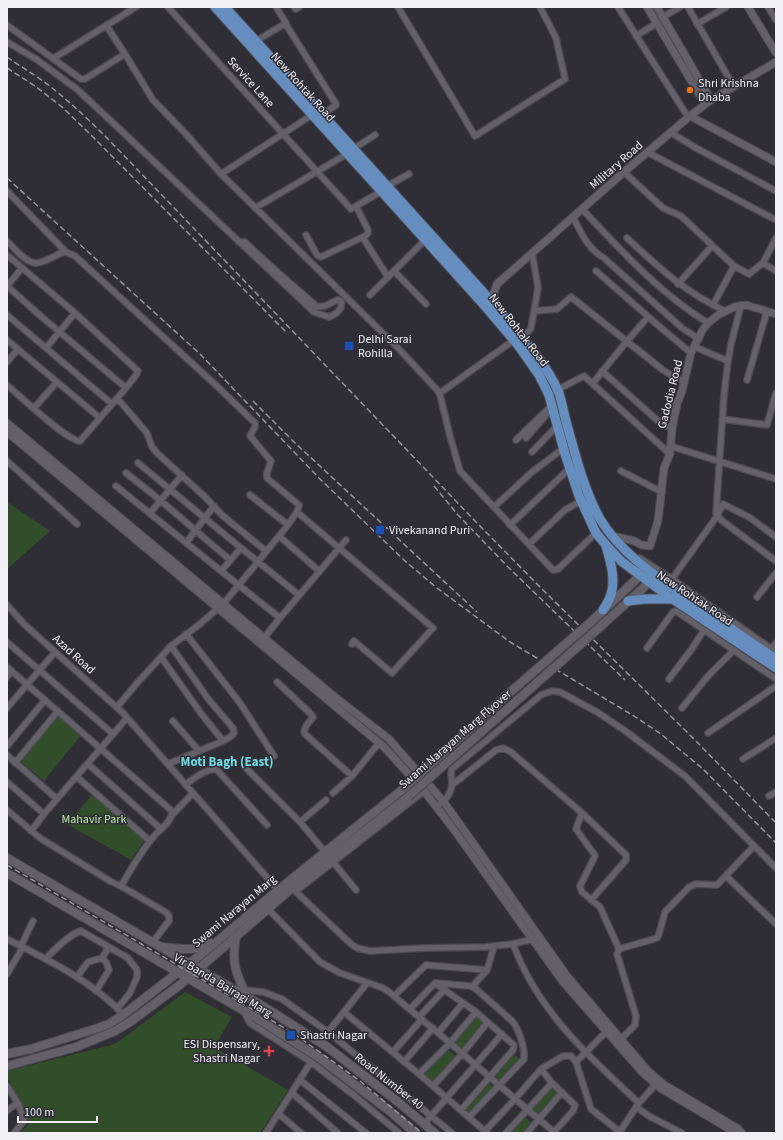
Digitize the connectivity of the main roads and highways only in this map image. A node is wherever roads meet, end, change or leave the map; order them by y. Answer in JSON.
{"nodes":[{"id":1,"x":215,"y":7,"type":"edge"},
{"id":2,"x":225,"y":7,"type":"edge"},
{"id":3,"x":350,"y":151,"type":"junction"},
{"id":4,"x":384,"y":189,"type":"junction"},
{"id":5,"x":518,"y":338,"type":"junction"},
{"id":6,"x":606,"y":545,"type":"junction"},
{"id":7,"x":648,"y":568,"type":"junction"},
{"id":8,"x":640,"y":575,"type":"junction"},
{"id":9,"x":657,"y":575,"type":"junction"},
{"id":10,"x":649,"y":582,"type":"junction"},
{"id":11,"x":673,"y":599,"type":"junction"},
{"id":12,"x":628,"y":601,"type":"junction"},
{"id":13,"x":604,"y":610,"type":"junction"},
{"id":14,"x":776,"y":659,"type":"edge"},
{"id":15,"x":776,"y":668,"type":"edge"},
{"id":16,"x":405,"y":794,"type":"junction"},
{"id":17,"x":325,"y":852,"type":"joint"},
{"id":18,"x":7,"y":858,"type":"edge"},
{"id":19,"x":7,"y":874,"type":"edge"},
{"id":20,"x":294,"y":890,"type":"joint"},
{"id":21,"x":236,"y":936,"type":"junction"},
{"id":22,"x":220,"y":940,"type":"junction"},
{"id":23,"x":155,"y":944,"type":"junction"},
{"id":24,"x":189,"y":964,"type":"junction"},
{"id":25,"x":198,"y":969,"type":"junction"},
{"id":26,"x":178,"y":972,"type":"junction"},
{"id":27,"x":187,"y":978,"type":"junction"},
{"id":28,"x":245,"y":993,"type":"junction"},
{"id":29,"x":7,"y":1054,"type":"edge"},
{"id":30,"x":7,"y":1066,"type":"edge"},
{"id":31,"x":415,"y":1133,"type":"edge"},
{"id":32,"x":435,"y":1133,"type":"edge"}],
"edges":[{"from":1,"to":3,"type":"main road","name":"New Rohtak Road"},
{"from":2,"to":3,"type":"main road","name":"New Rohtak Road"},
{"from":3,"to":4,"type":"main road","name":"New Rohtak Road"},
{"from":4,"to":5,"type":"main road","name":"New Rohtak Road"},
{"from":4,"to":5,"type":"main road","name":"New Rohtak Road"},
{"from":5,"to":6,"type":"main road","name":"New Rohtak Road"},
{"from":5,"to":7,"type":"main road","name":"New Rohtak Road"},
{"from":6,"to":8,"type":"main road","name":"New Rohtak Road"},
{"from":6,"to":13,"type":"main road"},
{"from":7,"to":8,"type":"main road"},
{"from":7,"to":9,"type":"main road","name":"New Rohtak Road"},
{"from":8,"to":10,"type":"main road","name":"New Rohtak Road"},
{"from":8,"to":13,"type":"main road"},
{"from":9,"to":10,"type":"main road"},
{"from":9,"to":14,"type":"main road","name":"New Rohtak Road"},
{"from":10,"to":11,"type":"main road","name":"New Rohtak Road"},
{"from":10,"to":12,"type":"main road"},
{"from":11,"to":12,"type":"main road"},
{"from":11,"to":15,"type":"main road","name":"New Rohtak Road"},
{"from":12,"to":16,"type":"main road","name":"Swami Narayan Marg Flyover","bridge":true},
{"from":13,"to":16,"type":"main road","name":"Swami Narayan Marg Flyover","bridge":true},
{"from":16,"to":17,"type":"main road","name":"Swami Narayan Marg Flyover"},
{"from":16,"to":20,"type":"main road","name":"Swami Narayan Marg Flyover"},
{"from":17,"to":22,"type":"main road","name":"Swami Narayan Marg"},
{"from":18,"to":23,"type":"main road","name":"Vir Banda Bairagi Marg"},
{"from":19,"to":26,"type":"main road","name":"Vir Banda Bairagi Marg"},
{"from":20,"to":21,"type":"main road","name":"Swami Narayan Marg"},
{"from":21,"to":25,"type":"main road","name":"Swami Narayan Marg"},
{"from":21,"to":28,"type":"main road"},
{"from":22,"to":23,"type":"main road"},
{"from":22,"to":24,"type":"main road","name":"Swami Narayan Marg"},
{"from":23,"to":24,"type":"main road","name":"Vir Banda Bairagi Marg"},
{"from":24,"to":25,"type":"main road","name":"Vir Banda Bairagi Marg"},
{"from":24,"to":26,"type":"main road","name":"Swami Narayan Marg"},
{"from":25,"to":27,"type":"main road","name":"Swami Narayan Marg"},
{"from":25,"to":28,"type":"main road","name":"Vir Banda Bairagi Marg"},
{"from":26,"to":27,"type":"main road","name":"Vir Banda Bairagi Marg"},
{"from":26,"to":29,"type":"main road","name":"Swami Narayan Marg"},
{"from":27,"to":30,"type":"main road","name":"Swami Narayan Marg"},
{"from":27,"to":31,"type":"main road","name":"Vir Banda Bairagi Marg"},
{"from":28,"to":32,"type":"main road","name":"Road Number 40"}]}
